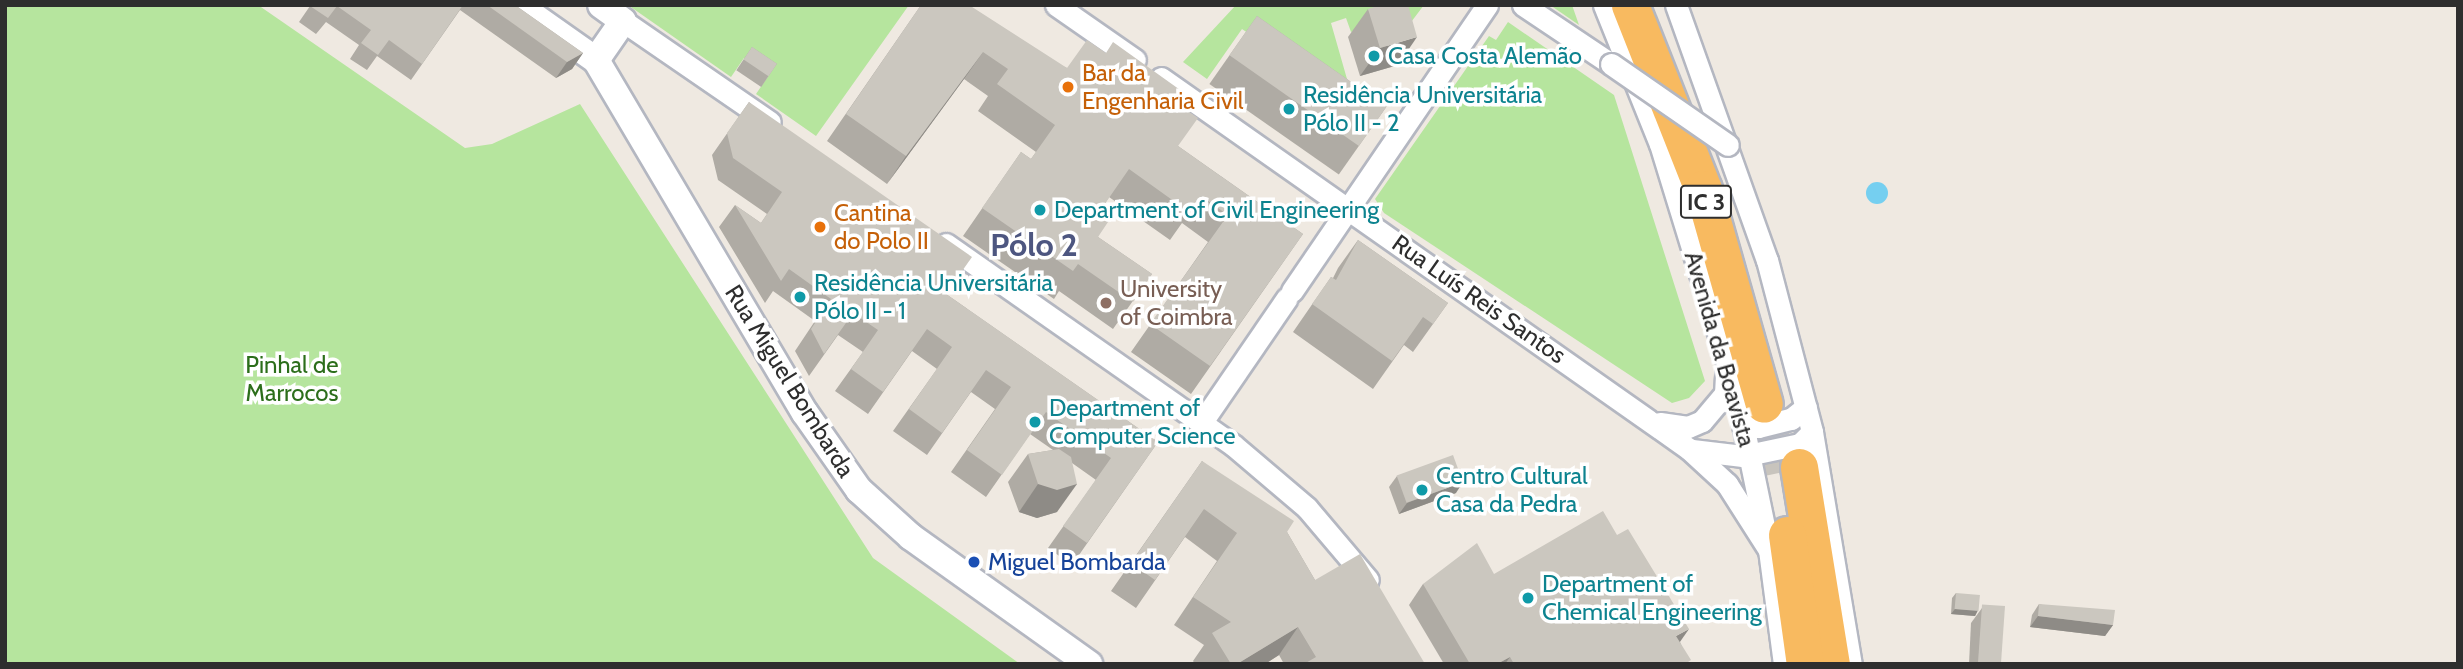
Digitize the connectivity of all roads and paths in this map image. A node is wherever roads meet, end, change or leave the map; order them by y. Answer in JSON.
{"nodes":[{"id":1,"x":519,"y":5,"type":"edge"},
{"id":2,"x":601,"y":5,"type":"edge"},
{"id":3,"x":1056,"y":5,"type":"edge"},
{"id":4,"x":1487,"y":5,"type":"edge"},
{"id":5,"x":1522,"y":5,"type":"edge"},
{"id":6,"x":1604,"y":5,"type":"edge"},
{"id":7,"x":1630,"y":5,"type":"edge"},
{"id":8,"x":1650,"y":5,"type":"edge"},
{"id":9,"x":1676,"y":5,"type":"edge"},
{"id":10,"x":623,"y":20,"type":"junction"},
{"id":11,"x":596,"y":60,"type":"junction"},
{"id":12,"x":785,"y":133,"type":"edge"},
{"id":13,"x":1728,"y":145,"type":"junction"},
{"id":14,"x":1348,"y":208,"type":"junction"},
{"id":15,"x":930,"y":233,"type":"edge"},
{"id":16,"x":1727,"y":370,"type":"junction"},
{"id":17,"x":1637,"y":409,"type":"junction"},
{"id":18,"x":1774,"y":409,"type":"junction"},
{"id":19,"x":1202,"y":422,"type":"junction"},
{"id":20,"x":1812,"y":432,"type":"junction"},
{"id":21,"x":1689,"y":449,"type":"junction"},
{"id":22,"x":1776,"y":464,"type":"junction"},
{"id":23,"x":1769,"y":550,"type":"junction"},
{"id":24,"x":1377,"y":594,"type":"edge"},
{"id":25,"x":1089,"y":664,"type":"edge"},
{"id":26,"x":1784,"y":664,"type":"edge"},
{"id":27,"x":1805,"y":664,"type":"edge"},
{"id":28,"x":1831,"y":664,"type":"edge"},
{"id":29,"x":1852,"y":664,"type":"edge"}],
"edges":[{"from":1,"to":11,"type":"street"},
{"from":2,"to":10,"type":"street"},
{"from":3,"to":14,"type":"street","name":"Rua Luís Reis Santos"},
{"from":4,"to":14,"type":"street"},
{"from":5,"to":13,"type":"street","bridge":true},
{"from":6,"to":16,"type":"street","name":"Avenida da Boavista"},
{"from":7,"to":18,"type":"highway","name":"Avenida da Boavista","number":"IC 3"},
{"from":8,"to":18,"type":"highway","name":"Avenida da Boavista","number":"IC 3"},
{"from":9,"to":13,"type":"street","name":"Avenida da Boavista"},
{"from":10,"to":11,"type":"street"},
{"from":10,"to":12,"type":"street"},
{"from":11,"to":25,"type":"street","name":"Rua Miguel Bombarda"},
{"from":13,"to":18,"type":"street","name":"Avenida da Boavista"},
{"from":14,"to":17,"type":"street","name":"Rua Luís Reis Santos"},
{"from":14,"to":19,"type":"street"},
{"from":15,"to":19,"type":"street"},
{"from":16,"to":17,"type":"street"},
{"from":16,"to":18,"type":"street","name":"Avenida da Boavista"},
{"from":17,"to":21,"type":"street","name":"Rua Luís Reis Santos"},
{"from":18,"to":20,"type":"street","name":"Avenida da Boavista"},
{"from":18,"to":22,"type":"street","name":"Avenida da Boavista"},
{"from":19,"to":24,"type":"street"},
{"from":20,"to":22,"type":"street"},
{"from":20,"to":29,"type":"street","name":"Avenida da Boavista"},
{"from":21,"to":22,"type":"street"},
{"from":21,"to":23,"type":"street","name":"Rua Luís Reis Santos"},
{"from":22,"to":23,"type":"street","name":"Avenida da Boavista"},
{"from":22,"to":27,"type":"highway","name":"Avenida da Boavista"},
{"from":22,"to":28,"type":"highway","name":"Avenida da Boavista"},
{"from":23,"to":26,"type":"street","name":"Avenida da Boavista"}]}
